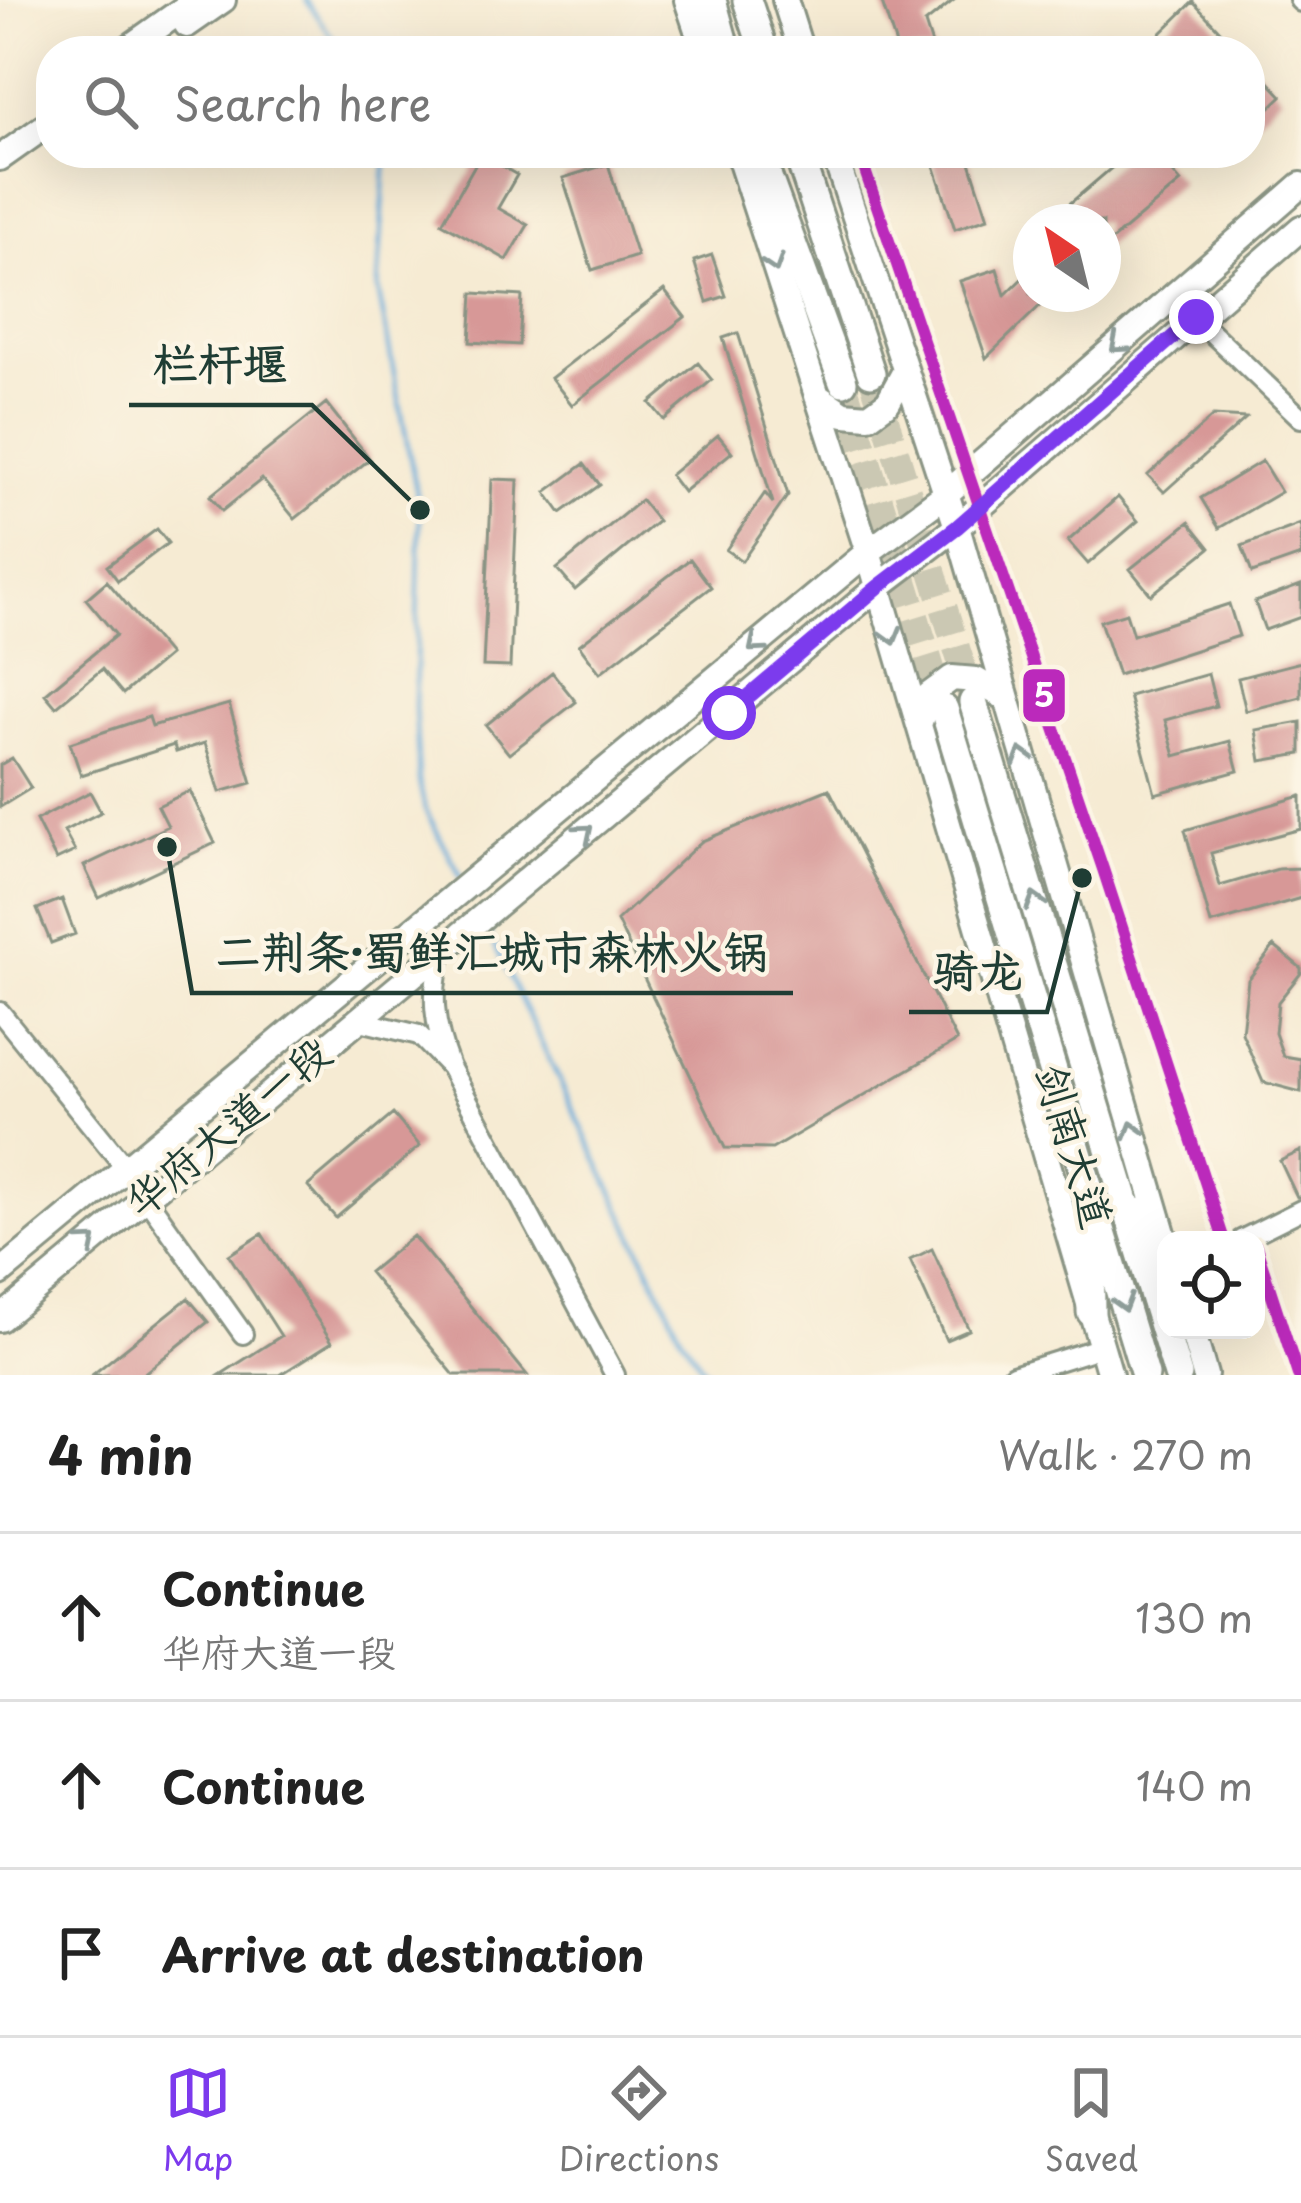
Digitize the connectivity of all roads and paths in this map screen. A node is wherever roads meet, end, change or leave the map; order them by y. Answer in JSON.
{"nodes":[{"id":1,"x":196,"y":0,"type":"edge"},
{"id":2,"x":223,"y":0,"type":"edge"},
{"id":3,"x":687,"y":0,"type":"edge"},
{"id":4,"x":712,"y":0,"type":"edge"},
{"id":5,"x":747,"y":0,"type":"edge"},
{"id":6,"x":785,"y":0,"type":"edge"},
{"id":7,"x":145,"y":36,"type":"edge"},
{"id":8,"x":172,"y":36,"type":"edge"},
{"id":9,"x":699,"y":36,"type":"edge"},
{"id":10,"x":722,"y":36,"type":"edge"},
{"id":11,"x":759,"y":36,"type":"edge"},
{"id":12,"x":797,"y":36,"type":"edge"},
{"id":13,"x":36,"y":114,"type":"edge"},
{"id":14,"x":36,"y":133,"type":"edge"},
{"id":15,"x":0,"y":139,"type":"edge"},
{"id":16,"x":0,"y":158,"type":"edge"},
{"id":17,"x":742,"y":168,"type":"edge"},
{"id":18,"x":766,"y":168,"type":"edge"},
{"id":19,"x":802,"y":168,"type":"edge"},
{"id":20,"x":839,"y":168,"type":"edge"},
{"id":21,"x":1301,"y":185,"type":"edge"},
{"id":22,"x":1301,"y":228,"type":"edge"},
{"id":23,"x":1196,"y":317,"type":"junction"},
{"id":24,"x":905,"y":371,"type":"junction"},
{"id":25,"x":818,"y":396,"type":"junction"},
{"id":26,"x":1301,"y":418,"type":"edge"},
{"id":27,"x":946,"y":494,"type":"junction"},
{"id":28,"x":957,"y":527,"type":"junction"},
{"id":29,"x":868,"y":552,"type":"junction"},
{"id":30,"x":878,"y":587,"type":"junction"},
{"id":31,"x":1004,"y":697,"type":"junction"},
{"id":32,"x":973,"y":702,"type":"tunnel mouth"},
{"id":33,"x":944,"y":709,"type":"tunnel mouth"},
{"id":34,"x":919,"y":726,"type":"junction"},
{"id":35,"x":443,"y":950,"type":"junction"},
{"id":36,"x":0,"y":1012,"type":"edge"},
{"id":37,"x":356,"y":1020,"type":"junction"},
{"id":38,"x":450,"y":1066,"type":"junction"},
{"id":39,"x":1114,"y":1160,"type":"junction"},
{"id":40,"x":125,"y":1167,"type":"junction"},
{"id":41,"x":1089,"y":1194,"type":"junction"},
{"id":42,"x":145,"y":1196,"type":"junction"},
{"id":43,"x":1301,"y":1210,"type":"edge"},
{"id":44,"x":1163,"y":1231,"type":"edge"},
{"id":45,"x":1258,"y":1231,"type":"edge"},
{"id":46,"x":1157,"y":1239,"type":"edge"},
{"id":47,"x":0,"y":1273,"type":"edge"},
{"id":48,"x":1091,"y":1312,"type":"junction"},
{"id":49,"x":0,"y":1318,"type":"edge"},
{"id":50,"x":243,"y":1334,"type":"dead end"},
{"id":51,"x":1195,"y":1339,"type":"edge"},
{"id":52,"x":1102,"y":1347,"type":"junction"},
{"id":53,"x":615,"y":1375,"type":"edge"},
{"id":54,"x":1013,"y":1375,"type":"edge"},
{"id":55,"x":1110,"y":1375,"type":"edge"},
{"id":56,"x":1145,"y":1375,"type":"edge"},
{"id":57,"x":1178,"y":1375,"type":"edge"},
{"id":58,"x":1205,"y":1375,"type":"edge"}],
"edges":[{"from":1,"to":7,"type":"main road"},
{"from":2,"to":8,"type":"main road"},
{"from":3,"to":9,"type":"main road"},
{"from":4,"to":10,"type":"highway"},
{"from":5,"to":11,"type":"highway"},
{"from":6,"to":12,"type":"main road"},
{"from":13,"to":15,"type":"main road"},
{"from":14,"to":16,"type":"main road"},
{"from":17,"to":25,"type":"main road","one_way":true},
{"from":18,"to":19,"type":"highway"},
{"from":20,"to":24,"type":"main road"},
{"from":21,"to":27,"type":"main road","one_way":true},
{"from":22,"to":23,"type":"main road","name":"华府大道一段"},
{"from":23,"to":26,"type":"street"},
{"from":23,"to":28,"type":"main road","name":"华府大道一段"},
{"from":24,"to":25,"type":"main road"},
{"from":24,"to":27,"type":"main road"},
{"from":25,"to":29,"type":"main road"},
{"from":27,"to":28,"type":"main road"},
{"from":27,"to":29,"type":"main road"},
{"from":28,"to":30,"type":"main road","name":"华府大道一段"},
{"from":28,"to":31,"type":"main road"},
{"from":29,"to":30,"type":"main road"},
{"from":29,"to":40,"type":"main road","one_way":true},
{"from":30,"to":34,"type":"main road","one_way":true},
{"from":35,"to":30,"type":"main road","name":"华府大道一段","one_way":true},
{"from":31,"to":34,"type":"main road"},
{"from":44,"to":31,"type":"main road","one_way":true},
{"from":39,"to":32,"type":"highway","name":"剑南大道","one_way":true},
{"from":33,"to":41,"type":"highway","name":"剑南大道"},
{"from":34,"to":48,"type":"main road"},
{"from":35,"to":37,"type":"main road","name":"华府大道一段"},
{"from":35,"to":38,"type":"street"},
{"from":36,"to":40,"type":"street"},
{"from":37,"to":38,"type":"street"},
{"from":37,"to":42,"type":"main road","name":"华府大道一段"},
{"from":38,"to":53,"type":"street"},
{"from":39,"to":46,"type":"highway"},
{"from":39,"to":57,"type":"highway","name":"剑南大道"},
{"from":40,"to":47,"type":"main road"},
{"from":41,"to":48,"type":"highway"},
{"from":41,"to":56,"type":"highway","name":"剑南大道","one_way":true},
{"from":49,"to":42,"type":"main road","name":"华府大道一段","one_way":true},
{"from":42,"to":50,"type":"street"},
{"from":43,"to":45,"type":"street"},
{"from":48,"to":52,"type":"main road"},
{"from":51,"to":58,"type":"main road"},
{"from":52,"to":54,"type":"street"},
{"from":52,"to":55,"type":"main road"}]}
